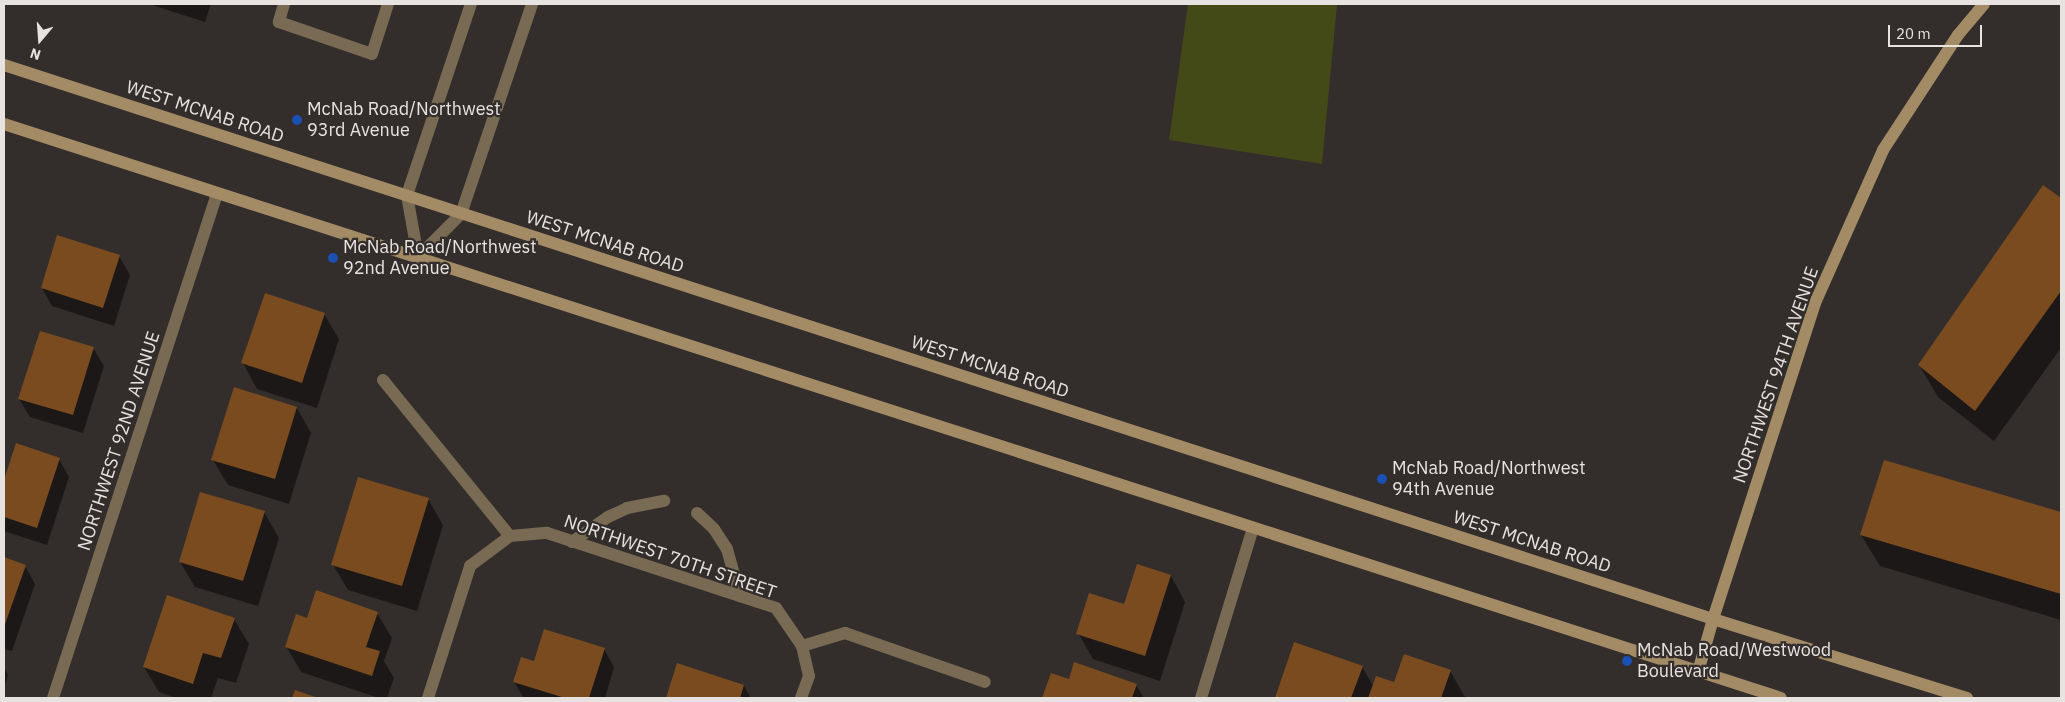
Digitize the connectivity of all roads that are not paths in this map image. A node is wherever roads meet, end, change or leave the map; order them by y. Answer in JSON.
{"nodes":[{"id":1,"x":284,"y":4,"type":"edge"},
{"id":2,"x":388,"y":4,"type":"edge"},
{"id":3,"x":471,"y":4,"type":"edge"},
{"id":4,"x":532,"y":4,"type":"edge"},
{"id":5,"x":1984,"y":4,"type":"edge"},
{"id":6,"x":4,"y":65,"type":"edge"},
{"id":7,"x":4,"y":124,"type":"edge"},
{"id":8,"x":217,"y":194,"type":"junction"},
{"id":9,"x":407,"y":195,"type":"junction"},
{"id":10,"x":461,"y":214,"type":"junction"},
{"id":11,"x":418,"y":257,"type":"junction"},
{"id":12,"x":383,"y":380,"type":"dead end"},
{"id":13,"x":664,"y":501,"type":"dead end"},
{"id":14,"x":696,"y":513,"type":"dead end"},
{"id":15,"x":1253,"y":528,"type":"junction"},
{"id":16,"x":510,"y":536,"type":"junction"},
{"id":17,"x":572,"y":542,"type":"junction"},
{"id":18,"x":740,"y":596,"type":"junction"},
{"id":19,"x":1713,"y":619,"type":"junction"},
{"id":20,"x":802,"y":646,"type":"junction"},
{"id":21,"x":1698,"y":672,"type":"junction"},
{"id":22,"x":985,"y":682,"type":"dead end"},
{"id":23,"x":53,"y":698,"type":"edge"},
{"id":24,"x":428,"y":698,"type":"edge"},
{"id":25,"x":801,"y":698,"type":"edge"},
{"id":26,"x":1201,"y":698,"type":"edge"},
{"id":27,"x":1781,"y":698,"type":"edge"},
{"id":28,"x":1966,"y":698,"type":"edge"}],
"edges":[{"from":1,"to":2,"type":"street"},
{"from":3,"to":9,"type":"street"},
{"from":4,"to":10,"type":"street"},
{"from":5,"to":19,"type":"main road","name":"NORTHWEST 94TH AVENUE"},
{"from":6,"to":9,"type":"main road","name":"WEST MCNAB ROAD"},
{"from":7,"to":8,"type":"main road"},
{"from":8,"to":11,"type":"main road"},
{"from":8,"to":23,"type":"street","name":"NORTHWEST 92ND AVENUE"},
{"from":9,"to":10,"type":"main road","name":"WEST MCNAB ROAD"},
{"from":9,"to":11,"type":"street"},
{"from":10,"to":11,"type":"street"},
{"from":10,"to":19,"type":"main road","name":"WEST MCNAB ROAD"},
{"from":11,"to":15,"type":"main road"},
{"from":12,"to":16,"type":"street"},
{"from":13,"to":17,"type":"street"},
{"from":14,"to":18,"type":"street"},
{"from":15,"to":21,"type":"main road"},
{"from":15,"to":26,"type":"street"},
{"from":16,"to":17,"type":"street","name":"NORTHWEST 70TH STREET"},
{"from":16,"to":24,"type":"street"},
{"from":17,"to":18,"type":"street","name":"NORTHWEST 70TH STREET"},
{"from":18,"to":20,"type":"street","name":"NORTHWEST 70TH STREET"},
{"from":19,"to":21,"type":"main road","name":"NORTHWEST 94TH AVENUE"},
{"from":19,"to":28,"type":"main road","name":"WEST MCNAB ROAD"},
{"from":20,"to":22,"type":"street"},
{"from":20,"to":25,"type":"street"},
{"from":21,"to":27,"type":"main road"}]}
